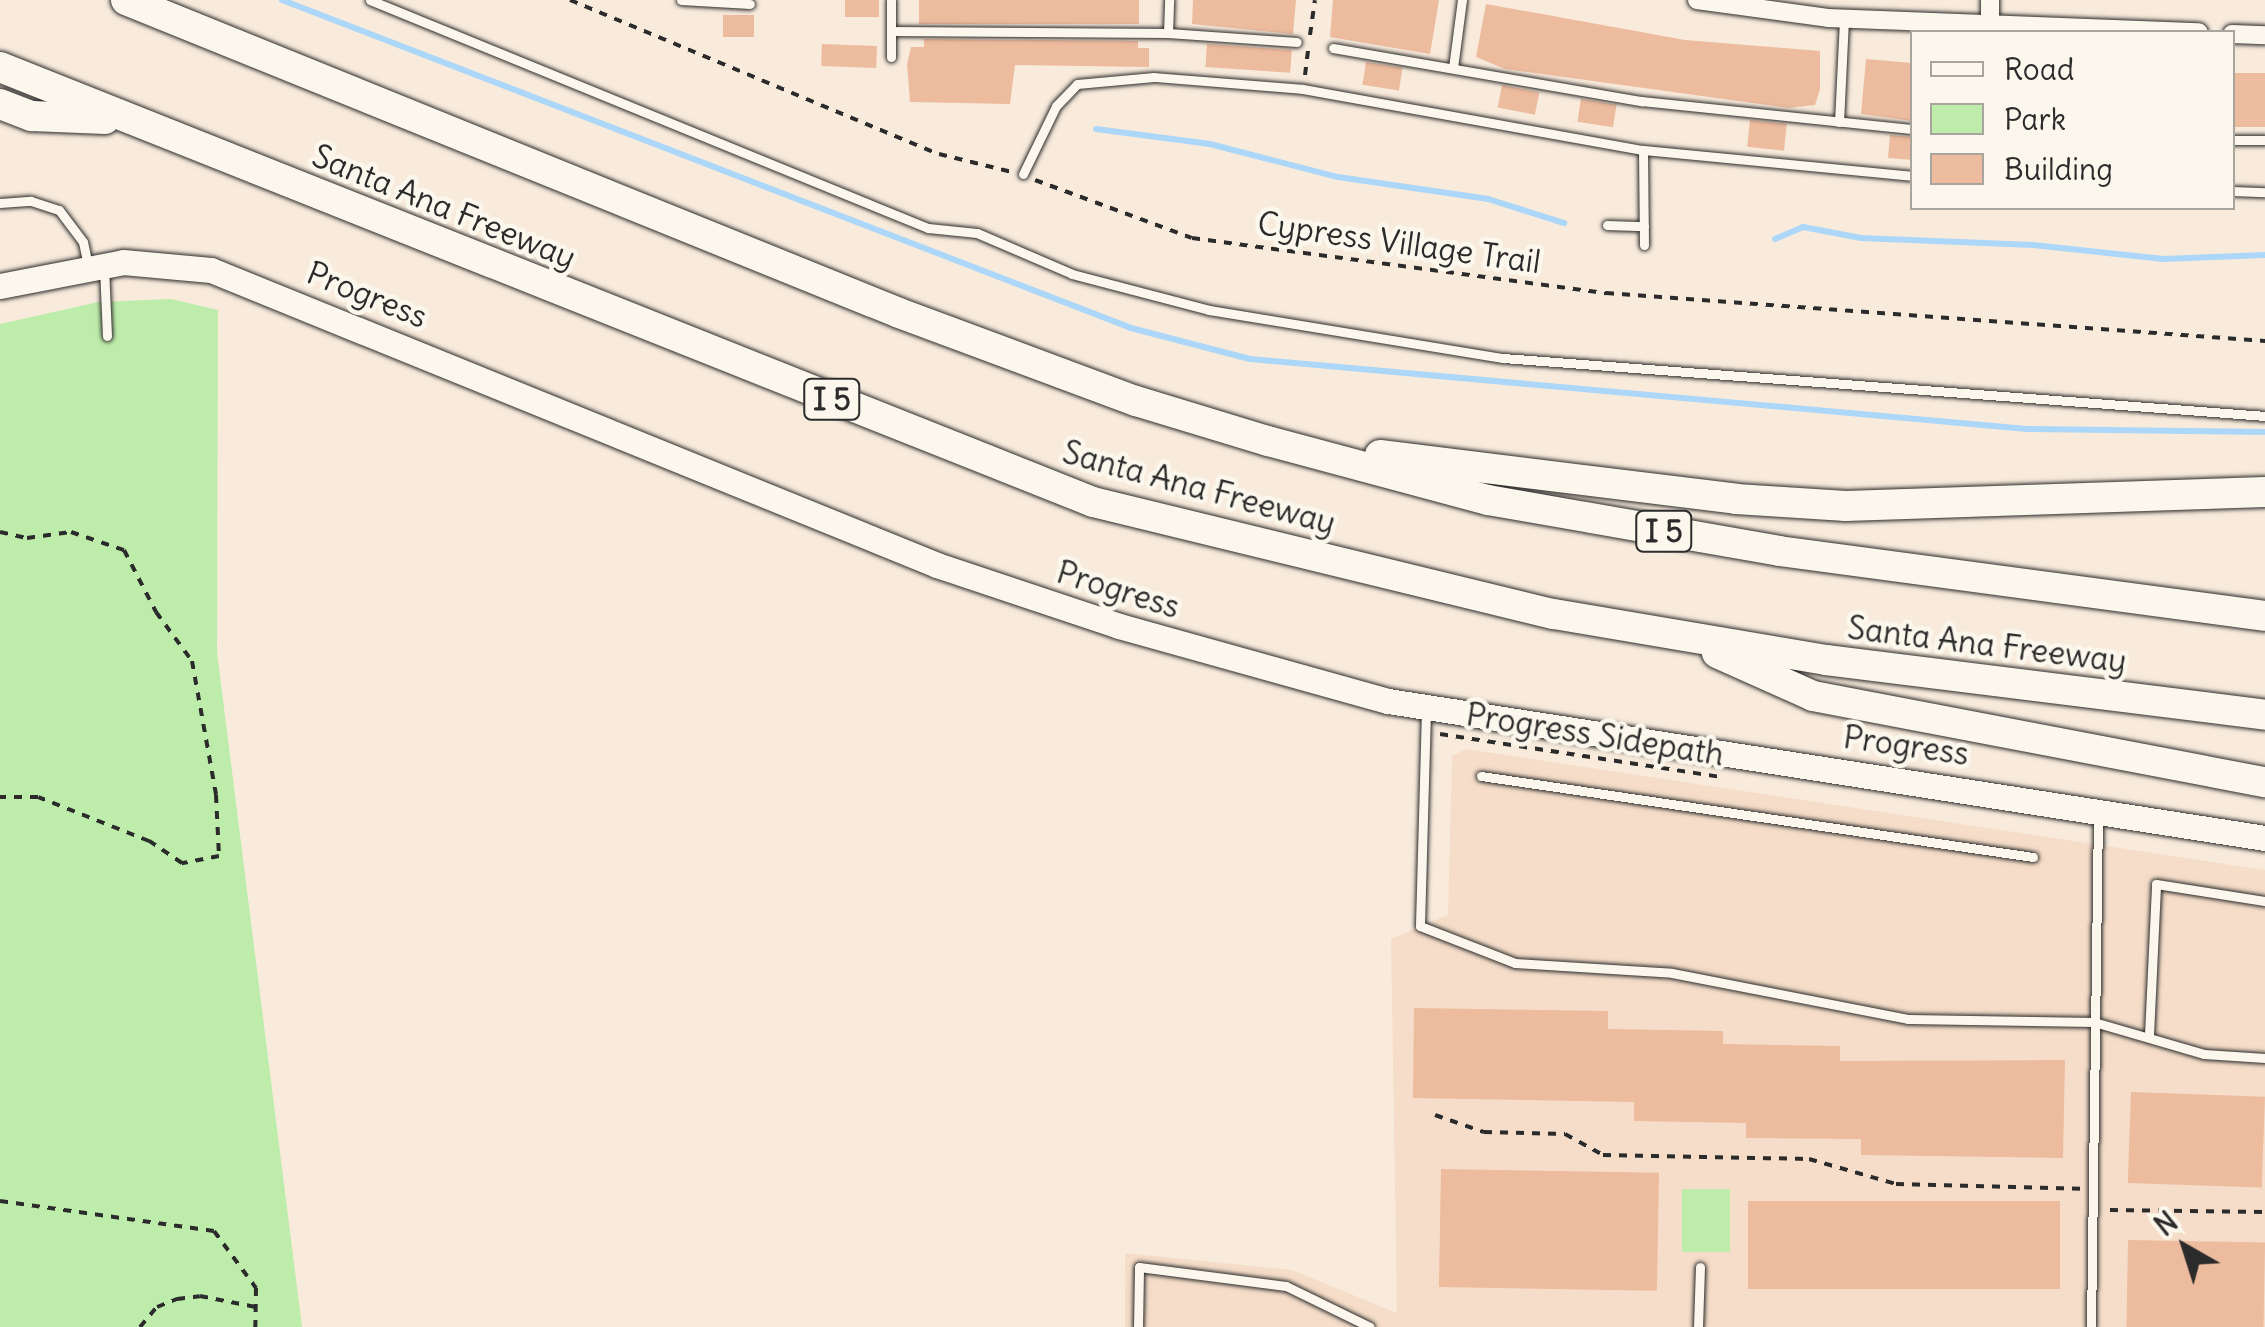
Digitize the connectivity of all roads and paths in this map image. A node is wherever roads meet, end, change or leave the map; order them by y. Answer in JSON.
{"nodes":[{"id":1,"x":126,"y":0,"type":"edge"},
{"id":2,"x":370,"y":0,"type":"edge"},
{"id":3,"x":570,"y":0,"type":"edge"},
{"id":4,"x":681,"y":0,"type":"edge"},
{"id":5,"x":891,"y":0,"type":"edge"},
{"id":6,"x":1169,"y":0,"type":"edge"},
{"id":7,"x":1462,"y":0,"type":"edge"},
{"id":8,"x":1697,"y":0,"type":"edge"},
{"id":9,"x":1990,"y":0,"type":"edge"},
{"id":10,"x":750,"y":4,"type":"dead end"},
{"id":11,"x":1789,"y":6,"type":"edge"},
{"id":12,"x":1844,"y":18,"type":"junction"},
{"id":13,"x":1990,"y":24,"type":"junction"},
{"id":14,"x":2103,"y":30,"type":"edge"},
{"id":15,"x":891,"y":32,"type":"junction"},
{"id":16,"x":1168,"y":33,"type":"junction"},
{"id":17,"x":2235,"y":34,"type":"edge"},
{"id":18,"x":2265,"y":35,"type":"edge"},
{"id":19,"x":1297,"y":42,"type":"joint"},
{"id":20,"x":1333,"y":48,"type":"joint"},
{"id":21,"x":891,"y":57,"type":"dead end"},
{"id":22,"x":0,"y":67,"type":"edge"},
{"id":23,"x":1452,"y":68,"type":"junction"},
{"id":24,"x":0,"y":104,"type":"edge"},
{"id":25,"x":129,"y":120,"type":"junction"},
{"id":26,"x":1839,"y":122,"type":"junction"},
{"id":27,"x":1910,"y":129,"type":"edge"},
{"id":28,"x":2235,"y":140,"type":"edge"},
{"id":29,"x":2265,"y":140,"type":"edge"},
{"id":30,"x":1643,"y":150,"type":"junction"},
{"id":31,"x":1023,"y":174,"type":"junction"},
{"id":32,"x":1910,"y":176,"type":"edge"},
{"id":33,"x":2235,"y":191,"type":"edge"},
{"id":34,"x":2265,"y":192,"type":"edge"},
{"id":35,"x":0,"y":203,"type":"edge"},
{"id":36,"x":1607,"y":225,"type":"dead end"},
{"id":37,"x":1644,"y":226,"type":"junction"},
{"id":38,"x":1644,"y":245,"type":"dead end"},
{"id":39,"x":96,"y":265,"type":"junction"},
{"id":40,"x":0,"y":286,"type":"edge"},
{"id":41,"x":108,"y":336,"type":"dead end"},
{"id":42,"x":2265,"y":341,"type":"edge"},
{"id":43,"x":2265,"y":416,"type":"edge"},
{"id":44,"x":1268,"y":440,"type":"junction"},
{"id":45,"x":2265,"y":492,"type":"edge"},
{"id":46,"x":0,"y":532,"type":"edge"},
{"id":47,"x":2066,"y":590,"type":"junction"},
{"id":48,"x":2265,"y":594,"type":"edge"},
{"id":49,"x":2265,"y":616,"type":"edge"},
{"id":50,"x":1678,"y":635,"type":"junction"},
{"id":51,"x":2265,"y":715,"type":"edge"},
{"id":52,"x":1426,"y":719,"type":"junction"},
{"id":53,"x":1480,"y":776,"type":"dead end"},
{"id":54,"x":1729,"y":778,"type":"dead end"},
{"id":55,"x":2265,"y":782,"type":"edge"},
{"id":56,"x":0,"y":797,"type":"edge"},
{"id":57,"x":2099,"y":811,"type":"junction"},
{"id":58,"x":2265,"y":838,"type":"edge"},
{"id":59,"x":2034,"y":856,"type":"dead end"},
{"id":60,"x":2265,"y":901,"type":"edge"},
{"id":61,"x":2094,"y":1022,"type":"junction"},
{"id":62,"x":2149,"y":1035,"type":"junction"},
{"id":63,"x":2265,"y":1058,"type":"edge"},
{"id":64,"x":1435,"y":1115,"type":"dead end"},
{"id":65,"x":2075,"y":1189,"type":"dead end"},
{"id":66,"x":0,"y":1201,"type":"edge"},
{"id":67,"x":2110,"y":1210,"type":"dead end"},
{"id":68,"x":2265,"y":1212,"type":"edge"},
{"id":69,"x":1700,"y":1267,"type":"dead end"},
{"id":70,"x":256,"y":1307,"type":"junction"},
{"id":71,"x":140,"y":1327,"type":"edge"},
{"id":72,"x":255,"y":1327,"type":"edge"},
{"id":73,"x":1138,"y":1327,"type":"edge"},
{"id":74,"x":1370,"y":1327,"type":"edge"},
{"id":75,"x":1698,"y":1327,"type":"edge"},
{"id":76,"x":2091,"y":1327,"type":"edge"}],
"edges":[{"from":1,"to":44,"type":"highway","name":"Santa Ana Freeway","number":"I 5"},
{"from":2,"to":43,"type":"lane"},
{"from":3,"to":31,"type":"path","name":"Cypress Village Trail"},
{"from":4,"to":10,"type":"lane"},
{"from":5,"to":15,"type":"lane"},
{"from":6,"to":16,"type":"lane"},
{"from":7,"to":23,"type":"lane"},
{"from":8,"to":11,"type":"street"},
{"from":9,"to":13,"type":"street"},
{"from":11,"to":12,"type":"street"},
{"from":12,"to":13,"type":"street"},
{"from":12,"to":26,"type":"lane"},
{"from":13,"to":14,"type":"street"},
{"from":15,"to":16,"type":"lane"},
{"from":15,"to":21,"type":"lane"},
{"from":16,"to":19,"type":"lane"},
{"from":17,"to":18,"type":"street"},
{"from":19,"to":20,"type":"path"},
{"from":20,"to":23,"type":"lane"},
{"from":22,"to":25,"type":"highway","name":"Santa Ana Freeway","number":"I 5"},
{"from":23,"to":26,"type":"lane"},
{"from":24,"to":25,"type":"highway"},
{"from":25,"to":50,"type":"highway","name":"Santa Ana Freeway","number":"I 5"},
{"from":26,"to":27,"type":"lane"},
{"from":28,"to":29,"type":"lane"},
{"from":30,"to":31,"type":"lane"},
{"from":30,"to":32,"type":"lane"},
{"from":30,"to":37,"type":"lane"},
{"from":31,"to":42,"type":"path","name":"Cypress Village Trail"},
{"from":33,"to":34,"type":"lane"},
{"from":35,"to":39,"type":"lane"},
{"from":36,"to":37,"type":"lane"},
{"from":37,"to":38,"type":"lane"},
{"from":39,"to":40,"type":"street","name":"Progress"},
{"from":39,"to":41,"type":"lane"},
{"from":39,"to":52,"type":"street","name":"Progress"},
{"from":44,"to":45,"type":"highway"},
{"from":44,"to":47,"type":"highway","name":"Santa Ana Freeway","number":"I 5"},
{"from":46,"to":56,"type":"path"},
{"from":47,"to":48,"type":"highway"},
{"from":47,"to":49,"type":"highway","name":"Santa Ana Freeway","number":"I 5"},
{"from":50,"to":51,"type":"highway","name":"Santa Ana Freeway","number":"I 5"},
{"from":50,"to":55,"type":"highway"},
{"from":52,"to":54,"type":"path","name":"Progress Sidepath"},
{"from":52,"to":57,"type":"street","name":"Progress"},
{"from":52,"to":61,"type":"lane"},
{"from":53,"to":59,"type":"lane"},
{"from":57,"to":58,"type":"street","name":"Progress"},
{"from":57,"to":61,"type":"lane"},
{"from":60,"to":62,"type":"lane"},
{"from":61,"to":62,"type":"lane"},
{"from":61,"to":76,"type":"lane"},
{"from":62,"to":63,"type":"lane"},
{"from":64,"to":65,"type":"path"},
{"from":66,"to":70,"type":"path"},
{"from":67,"to":68,"type":"path"},
{"from":69,"to":75,"type":"lane"},
{"from":70,"to":71,"type":"path"},
{"from":70,"to":72,"type":"path"},
{"from":73,"to":74,"type":"lane"}]}
